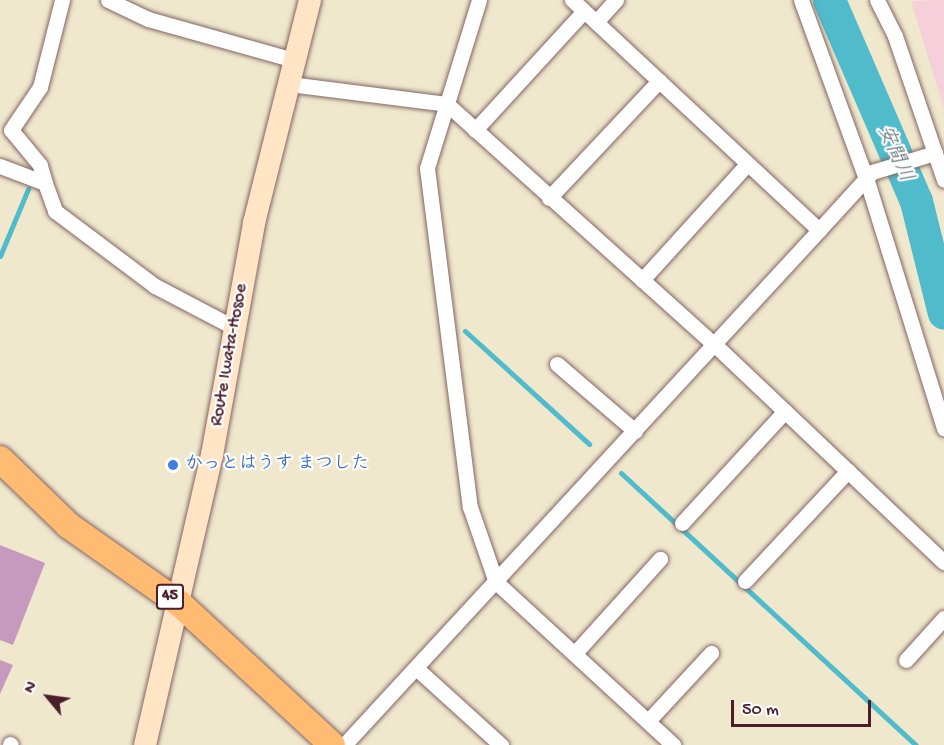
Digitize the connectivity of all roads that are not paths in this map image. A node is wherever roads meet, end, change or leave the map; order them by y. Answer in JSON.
{"nodes":[{"id":1,"x":62,"y":0,"type":"edge"},
{"id":2,"x":108,"y":0,"type":"edge"},
{"id":3,"x":310,"y":0,"type":"edge"},
{"id":4,"x":479,"y":0,"type":"edge"},
{"id":5,"x":572,"y":0,"type":"edge"},
{"id":6,"x":616,"y":0,"type":"edge"},
{"id":7,"x":801,"y":0,"type":"edge"},
{"id":8,"x":877,"y":0,"type":"edge"},
{"id":9,"x":584,"y":11,"type":"junction"},
{"id":10,"x":596,"y":22,"type":"junction"},
{"id":11,"x":294,"y":60,"type":"junction"},
{"id":12,"x":658,"y":81,"type":"junction"},
{"id":13,"x":289,"y":84,"type":"junction"},
{"id":14,"x":447,"y":104,"type":"junction"},
{"id":15,"x":475,"y":130,"type":"junction"},
{"id":16,"x":929,"y":155,"type":"junction"},
{"id":17,"x":747,"y":164,"type":"junction"},
{"id":18,"x":0,"y":166,"type":"edge"},
{"id":19,"x":869,"y":176,"type":"junction"},
{"id":20,"x":944,"y":180,"type":"edge"},
{"id":21,"x":45,"y":183,"type":"junction"},
{"id":22,"x":549,"y":198,"type":"junction"},
{"id":23,"x":819,"y":230,"type":"junction"},
{"id":24,"x":642,"y":280,"type":"junction"},
{"id":25,"x":237,"y":329,"type":"junction"},
{"id":26,"x":714,"y":344,"type":"junction"},
{"id":27,"x":557,"y":364,"type":"dead end"},
{"id":28,"x":785,"y":411,"type":"junction"},
{"id":29,"x":944,"y":428,"type":"edge"},
{"id":30,"x":635,"y":431,"type":"junction"},
{"id":31,"x":0,"y":459,"type":"edge"},
{"id":32,"x":848,"y":471,"type":"junction"},
{"id":33,"x":682,"y":524,"type":"dead end"},
{"id":34,"x":660,"y":559,"type":"dead end"},
{"id":35,"x":944,"y":562,"type":"edge"},
{"id":36,"x":744,"y":581,"type":"dead end"},
{"id":37,"x":496,"y":582,"type":"junction"},
{"id":38,"x":180,"y":604,"type":"junction"},
{"id":39,"x":944,"y":618,"type":"edge"},
{"id":40,"x":711,"y":652,"type":"dead end"},
{"id":41,"x":575,"y":653,"type":"junction"},
{"id":42,"x":906,"y":660,"type":"dead end"},
{"id":43,"x":416,"y":668,"type":"junction"},
{"id":44,"x":648,"y":721,"type":"junction"},
{"id":45,"x":145,"y":745,"type":"edge"},
{"id":46,"x":332,"y":745,"type":"edge"},
{"id":47,"x":344,"y":745,"type":"edge"},
{"id":48,"x":501,"y":745,"type":"edge"},
{"id":49,"x":673,"y":745,"type":"edge"}],
"edges":[{"from":1,"to":21,"type":"street"},
{"from":2,"to":11,"type":"street"},
{"from":3,"to":11,"type":"main road","name":"Route Iwata-Hosoe"},
{"from":4,"to":14,"type":"street"},
{"from":5,"to":9,"type":"street"},
{"from":6,"to":10,"type":"street"},
{"from":7,"to":19,"type":"street"},
{"from":8,"to":16,"type":"street"},
{"from":9,"to":10,"type":"street"},
{"from":9,"to":15,"type":"street"},
{"from":10,"to":12,"type":"street"},
{"from":11,"to":13,"type":"main road","name":"Route Iwata-Hosoe"},
{"from":12,"to":17,"type":"street"},
{"from":12,"to":22,"type":"street"},
{"from":13,"to":14,"type":"street"},
{"from":13,"to":25,"type":"main road","name":"Route Iwata-Hosoe"},
{"from":14,"to":15,"type":"street"},
{"from":14,"to":37,"type":"street"},
{"from":15,"to":22,"type":"street"},
{"from":16,"to":19,"type":"street"},
{"from":16,"to":20,"type":"street"},
{"from":17,"to":23,"type":"street"},
{"from":17,"to":24,"type":"street"},
{"from":18,"to":21,"type":"street"},
{"from":19,"to":23,"type":"street"},
{"from":19,"to":29,"type":"street"},
{"from":21,"to":25,"type":"street"},
{"from":22,"to":24,"type":"street"},
{"from":23,"to":26,"type":"street"},
{"from":24,"to":26,"type":"street"},
{"from":25,"to":38,"type":"main road","name":"Route Iwata-Hosoe"},
{"from":26,"to":28,"type":"street"},
{"from":26,"to":30,"type":"street"},
{"from":27,"to":30,"type":"street"},
{"from":28,"to":32,"type":"street"},
{"from":28,"to":33,"type":"street"},
{"from":30,"to":37,"type":"street"},
{"from":31,"to":38,"type":"main road","number":"45"},
{"from":32,"to":35,"type":"street"},
{"from":32,"to":36,"type":"street"},
{"from":34,"to":41,"type":"street"},
{"from":37,"to":41,"type":"street"},
{"from":37,"to":43,"type":"street"},
{"from":38,"to":45,"type":"main road","name":"Route Iwata-Hosoe"},
{"from":38,"to":46,"type":"main road","number":"45"},
{"from":39,"to":42,"type":"street"},
{"from":40,"to":44,"type":"street"},
{"from":41,"to":44,"type":"street"},
{"from":43,"to":47,"type":"street"},
{"from":43,"to":48,"type":"street"},
{"from":44,"to":49,"type":"street"}]}
